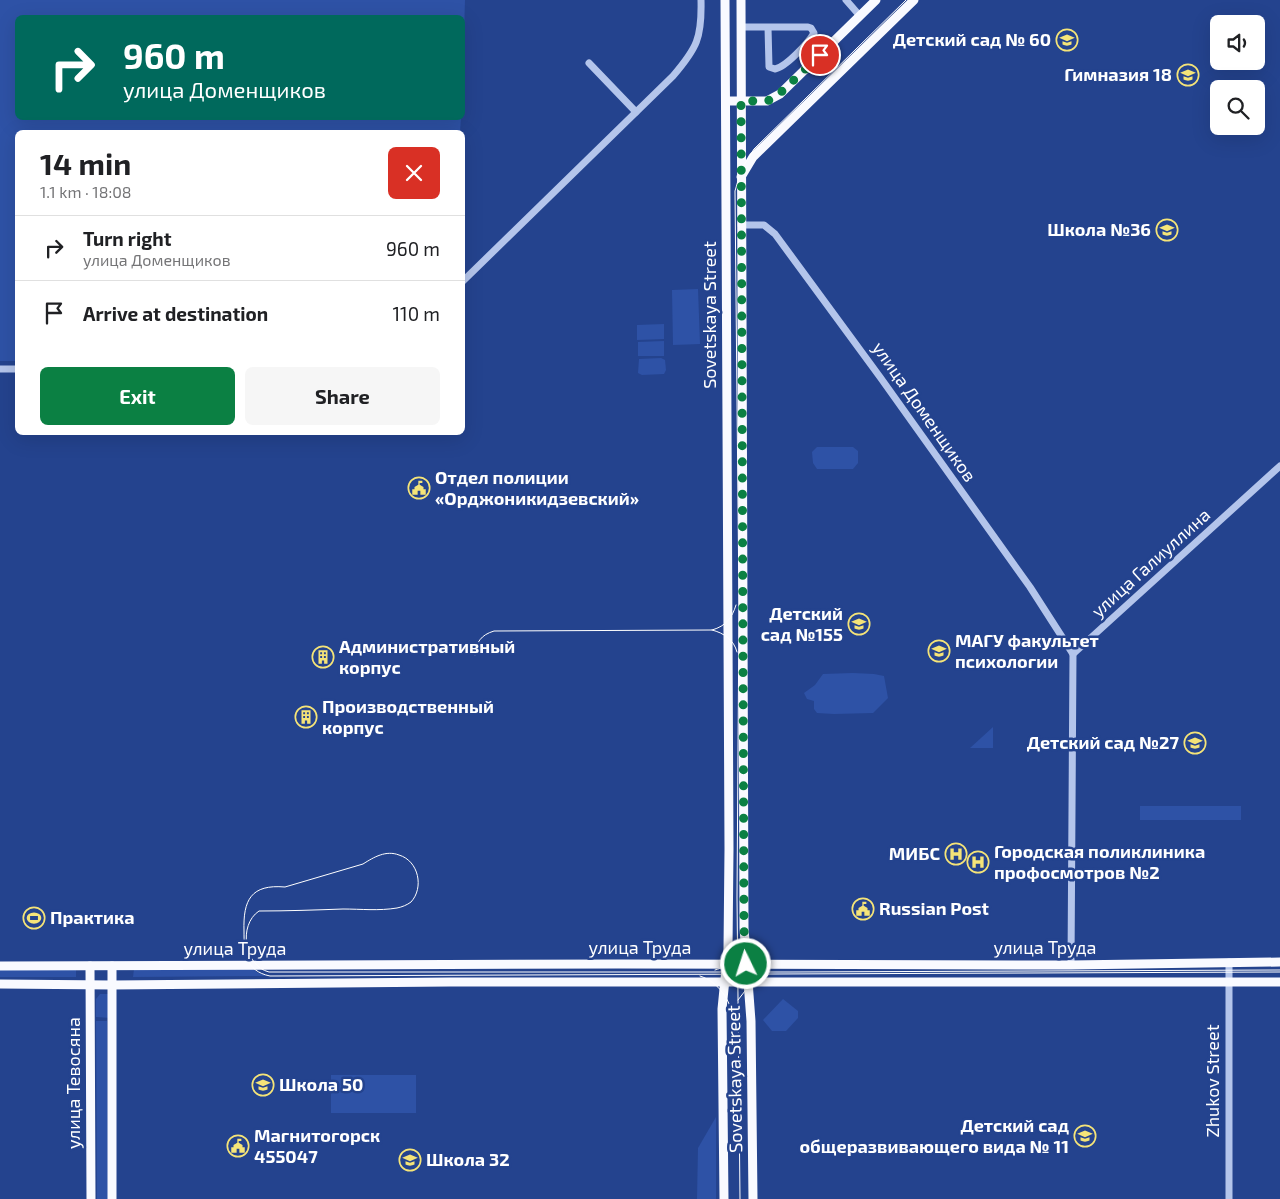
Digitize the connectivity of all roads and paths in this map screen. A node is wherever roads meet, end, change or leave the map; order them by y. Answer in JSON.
{"nodes":[{"id":1,"x":701,"y":0,"type":"edge"},
{"id":2,"x":725,"y":0,"type":"edge"},
{"id":3,"x":741,"y":0,"type":"edge"},
{"id":4,"x":876,"y":0,"type":"edge"},
{"id":5,"x":914,"y":0,"type":"edge"},
{"id":6,"x":849,"y":1,"type":"edge"},
{"id":7,"x":860,"y":16,"type":"junction"},
{"id":8,"x":741,"y":27,"type":"junction"},
{"id":9,"x":768,"y":27,"type":"junction"},
{"id":10,"x":589,"y":63,"type":"dead end"},
{"id":11,"x":726,"y":101,"type":"junction"},
{"id":12,"x":741,"y":101,"type":"junction"},
{"id":13,"x":636,"y":112,"type":"junction"},
{"id":14,"x":741,"y":177,"type":"junction"},
{"id":15,"x":726,"y":225,"type":"junction"},
{"id":16,"x":741,"y":225,"type":"junction"},
{"id":17,"x":465,"y":279,"type":"edge"},
{"id":18,"x":0,"y":369,"type":"edge"},
{"id":19,"x":15,"y":369,"type":"edge"},
{"id":20,"x":1280,"y":466,"type":"edge"},
{"id":21,"x":743,"y":629,"type":"junction"},
{"id":22,"x":728,"y":630,"type":"junction"},
{"id":23,"x":1073,"y":654,"type":"junction"},
{"id":24,"x":1228,"y":962,"type":"junction"},
{"id":25,"x":1280,"y":962,"type":"edge"},
{"id":26,"x":727,"y":965,"type":"junction"},
{"id":27,"x":746,"y":965,"type":"junction"},
{"id":28,"x":1071,"y":965,"type":"junction"},
{"id":29,"x":0,"y":966,"type":"edge"},
{"id":30,"x":90,"y":966,"type":"junction"},
{"id":31,"x":112,"y":966,"type":"junction"},
{"id":32,"x":725,"y":982,"type":"junction"},
{"id":33,"x":748,"y":982,"type":"junction"},
{"id":34,"x":1280,"y":982,"type":"edge"},
{"id":35,"x":1228,"y":983,"type":"junction"},
{"id":36,"x":0,"y":984,"type":"edge"},
{"id":37,"x":90,"y":985,"type":"junction"},
{"id":38,"x":112,"y":985,"type":"junction"},
{"id":39,"x":91,"y":1199,"type":"edge"},
{"id":40,"x":112,"y":1199,"type":"edge"},
{"id":41,"x":724,"y":1199,"type":"edge"},
{"id":42,"x":752,"y":1199,"type":"edge"},
{"id":43,"x":1229,"y":1199,"type":"edge"}],
"edges":[{"from":1,"to":13,"type":"street"},
{"from":2,"to":11,"type":"main road","name":"Sovetskaya Street"},
{"from":3,"to":8,"type":"main road","name":"Sovetskaya Street"},
{"from":4,"to":7,"type":"main road"},
{"from":5,"to":14,"type":"main road"},
{"from":6,"to":7,"type":"street"},
{"from":7,"to":12,"type":"main road"},
{"from":8,"to":9,"type":"street"},
{"from":8,"to":12,"type":"main road","name":"Sovetskaya Street"},
{"from":9,"to":9,"type":"street"},
{"from":10,"to":13,"type":"street"},
{"from":11,"to":12,"type":"main road"},
{"from":11,"to":15,"type":"main road","name":"Sovetskaya Street"},
{"from":12,"to":14,"type":"main road","name":"Sovetskaya Street"},
{"from":13,"to":17,"type":"street"},
{"from":14,"to":16,"type":"main road","name":"Sovetskaya Street"},
{"from":15,"to":16,"type":"main road","name":"улица Доменщиков"},
{"from":15,"to":22,"type":"main road","name":"Sovetskaya Street"},
{"from":16,"to":21,"type":"main road","name":"Sovetskaya Street"},
{"from":16,"to":23,"type":"street","name":"улица Доменщиков"},
{"from":18,"to":19,"type":"street"},
{"from":20,"to":23,"type":"street","name":"улица Галиуллина"},
{"from":21,"to":22,"type":"main road"},
{"from":21,"to":27,"type":"main road","name":"Sovetskaya Street"},
{"from":22,"to":26,"type":"main road","name":"Sovetskaya Street"},
{"from":23,"to":28,"type":"street"},
{"from":24,"to":25,"type":"main road","name":"улица Труда"},
{"from":24,"to":28,"type":"main road","name":"улица Труда"},
{"from":24,"to":35,"type":"street","name":"Zhukov Street"},
{"from":26,"to":27,"type":"main road","name":"улица Труда"},
{"from":26,"to":31,"type":"main road","name":"улица Труда"},
{"from":26,"to":32,"type":"main road","name":"Sovetskaya Street"},
{"from":27,"to":28,"type":"main road","name":"улица Труда"},
{"from":27,"to":33,"type":"main road","name":"Sovetskaya Street"},
{"from":29,"to":30,"type":"main road","name":"улица Труда"},
{"from":30,"to":31,"type":"main road","name":"улица Труда"},
{"from":30,"to":37,"type":"main road","name":"улица Тевосяна"},
{"from":31,"to":38,"type":"main road"},
{"from":32,"to":33,"type":"main road","name":"улица Труда"},
{"from":32,"to":38,"type":"main road","name":"улица Труда"},
{"from":32,"to":41,"type":"main road","name":"Sovetskaya Street"},
{"from":33,"to":35,"type":"main road","name":"улица Труда"},
{"from":33,"to":42,"type":"main road","name":"Sovetskaya Street"},
{"from":34,"to":35,"type":"main road","name":"улица Труда"},
{"from":35,"to":43,"type":"street","name":"Zhukov Street"},
{"from":36,"to":37,"type":"main road","name":"улица Труда"},
{"from":37,"to":38,"type":"main road","name":"улица Труда"},
{"from":37,"to":39,"type":"main road","name":"улица Тевосяна"},
{"from":38,"to":40,"type":"main road"}]}
